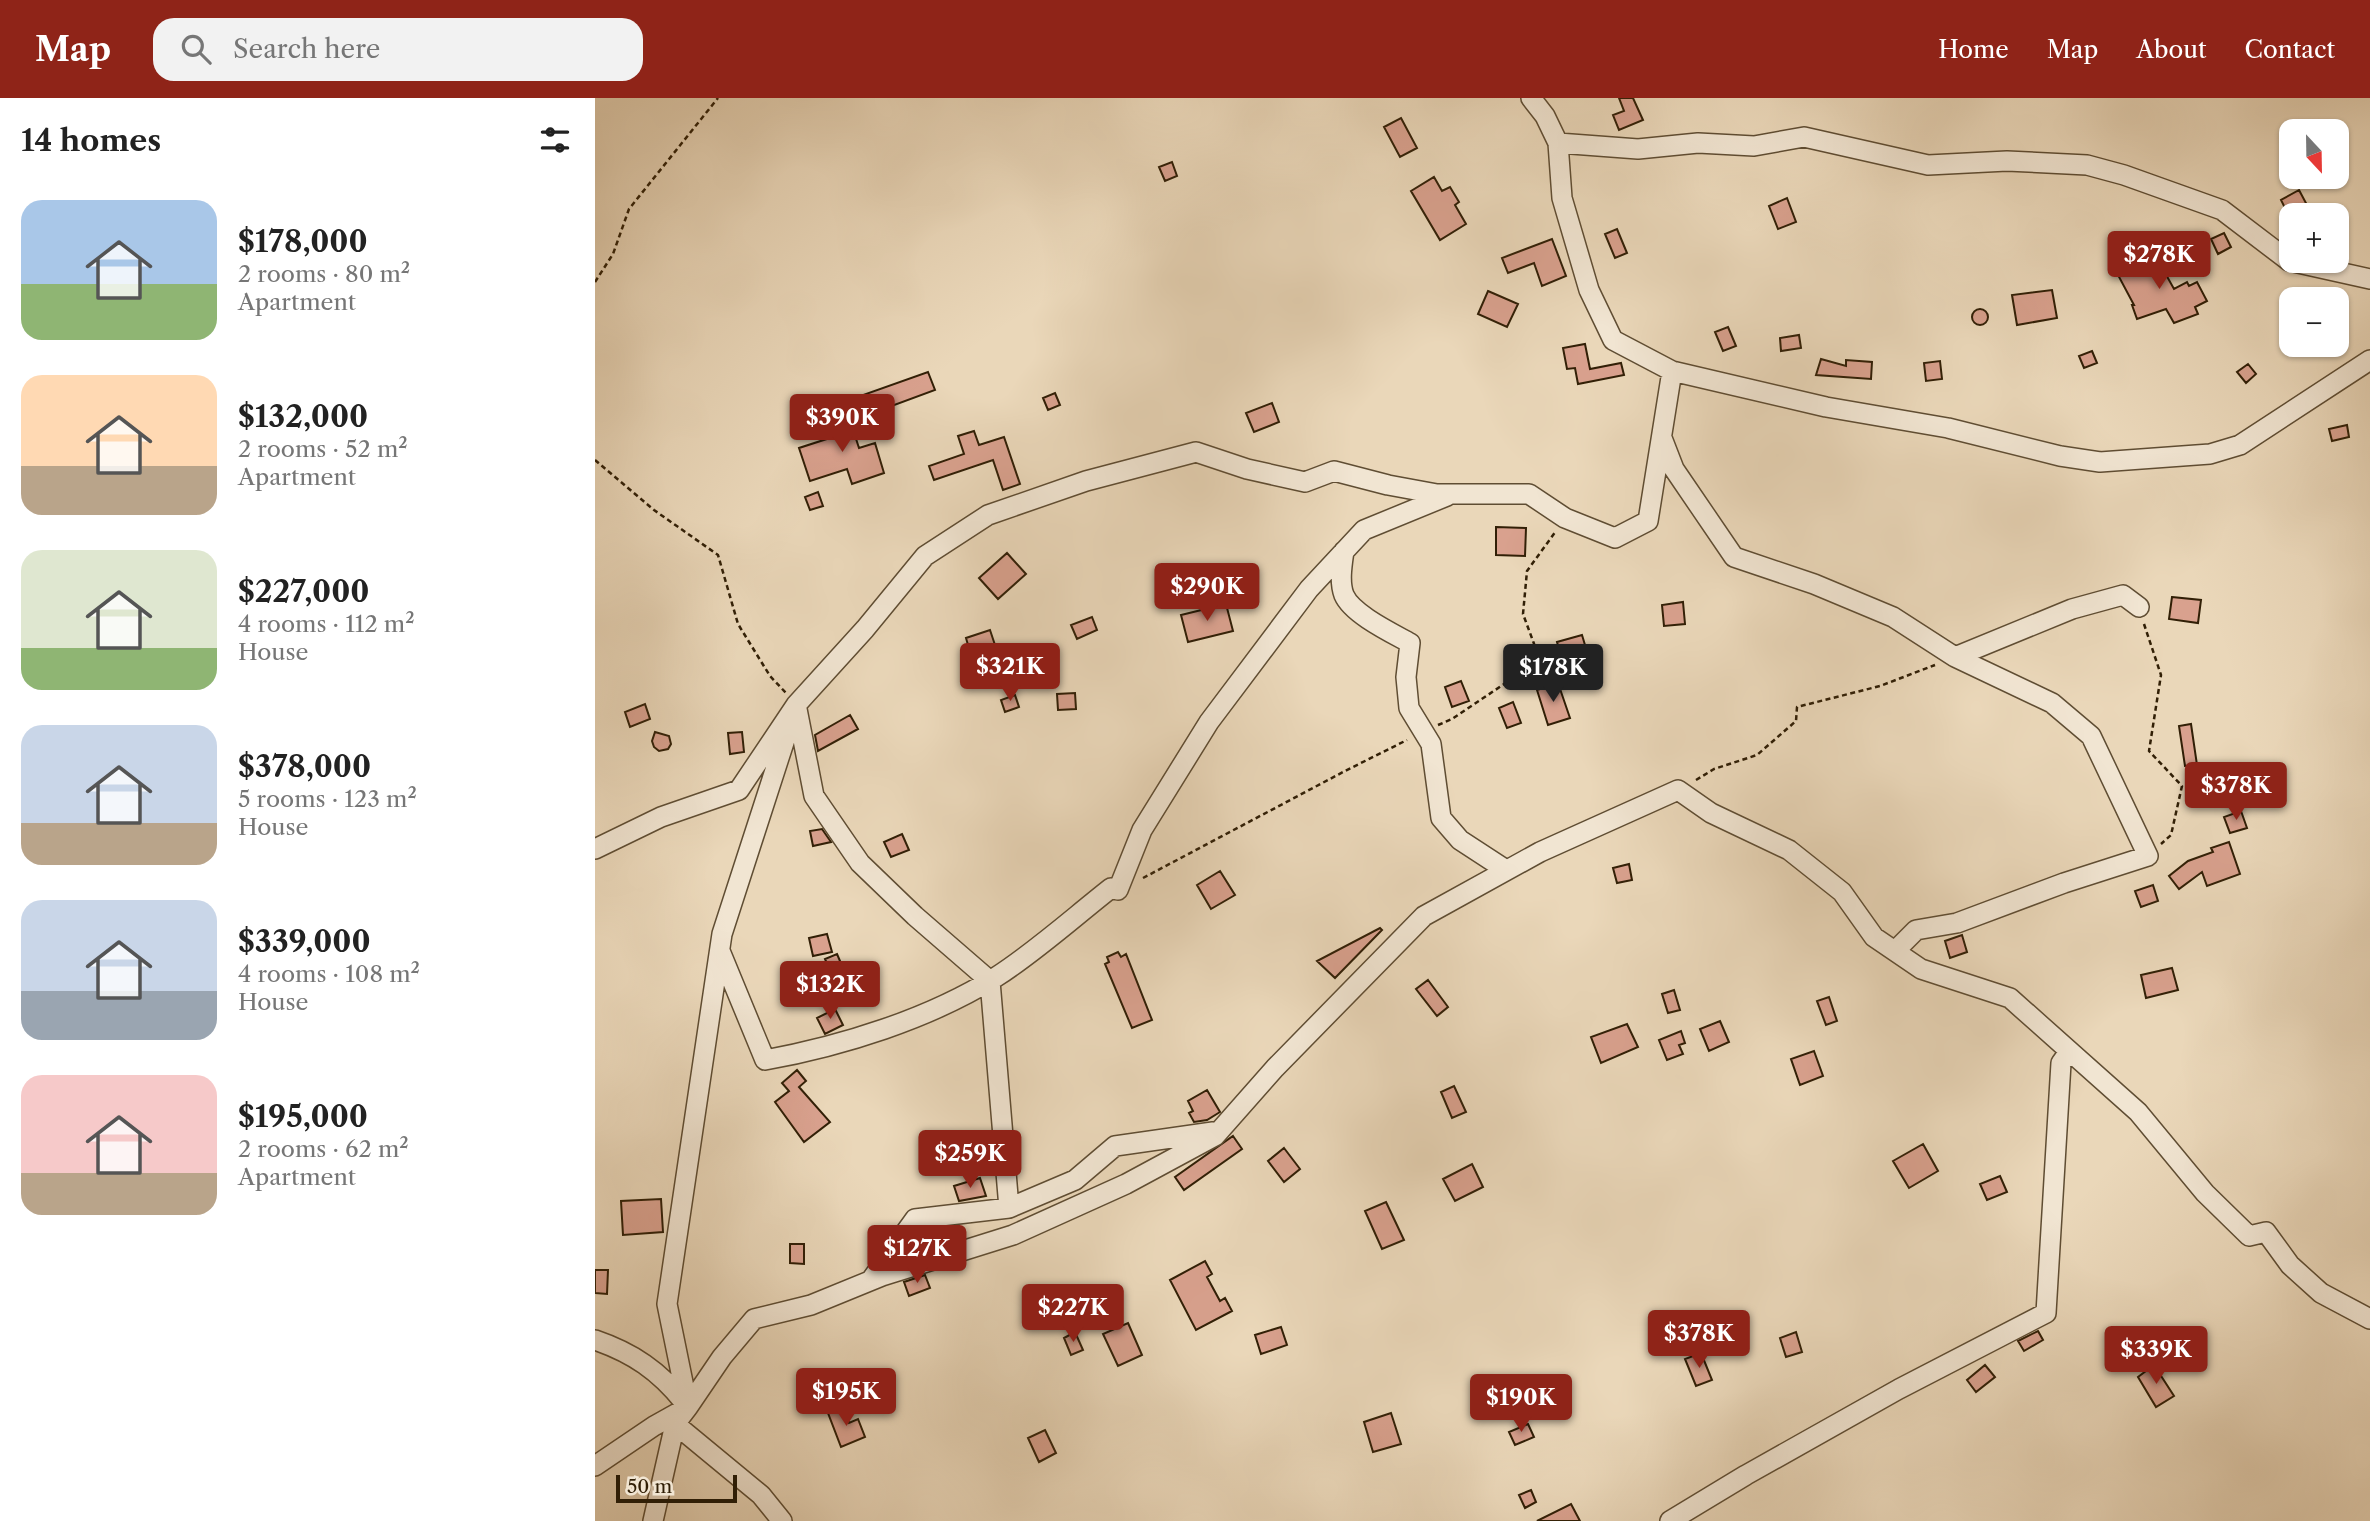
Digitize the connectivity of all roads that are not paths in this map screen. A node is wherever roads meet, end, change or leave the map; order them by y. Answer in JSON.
{"nodes":[{"id":1,"x":1531,"y":98,"type":"edge"},
{"id":2,"x":1558,"y":143,"type":"junction"},
{"id":3,"x":2370,"y":279,"type":"edge"},
{"id":4,"x":2370,"y":360,"type":"edge"},
{"id":5,"x":1672,"y":371,"type":"junction"},
{"id":6,"x":1661,"y":437,"type":"junction"},
{"id":7,"x":1451,"y":494,"type":"junction"},
{"id":8,"x":1344,"y":551,"type":"junction"},
{"id":9,"x":2139,"y":607,"type":"road end"},
{"id":10,"x":1955,"y":657,"type":"junction"},
{"id":11,"x":796,"y":705,"type":"junction"},
{"id":12,"x":595,"y":849,"type":"edge"},
{"id":13,"x":1506,"y":870,"type":"junction"},
{"id":14,"x":720,"y":951,"type":"junction"},
{"id":15,"x":1895,"y":951,"type":"junction"},
{"id":16,"x":990,"y":981,"type":"junction"},
{"id":17,"x":2069,"y":1052,"type":"junction"},
{"id":18,"x":1219,"y":1132,"type":"junction"},
{"id":19,"x":1009,"y":1208,"type":"junction"},
{"id":20,"x":871,"y":1280,"type":"junction"},
{"id":21,"x":2370,"y":1319,"type":"edge"},
{"id":22,"x":595,"y":1340,"type":"edge"},
{"id":23,"x":688,"y":1407,"type":"junction"},
{"id":24,"x":675,"y":1424,"type":"junction"},
{"id":25,"x":595,"y":1466,"type":"edge"},
{"id":26,"x":653,"y":1521,"type":"edge"},
{"id":27,"x":782,"y":1521,"type":"edge"},
{"id":28,"x":1670,"y":1521,"type":"edge"}],
"edges":[{"from":1,"to":2,"type":"street"},
{"from":2,"to":3,"type":"street"},
{"from":2,"to":5,"type":"street"},
{"from":4,"to":5,"type":"street"},
{"from":5,"to":6,"type":"street"},
{"from":6,"to":7,"type":"street"},
{"from":6,"to":10,"type":"street"},
{"from":7,"to":8,"type":"street"},
{"from":7,"to":11,"type":"street"},
{"from":8,"to":13,"type":"street"},
{"from":8,"to":16,"type":"street"},
{"from":9,"to":10,"type":"street"},
{"from":10,"to":15,"type":"street"},
{"from":11,"to":12,"type":"street"},
{"from":11,"to":14,"type":"street"},
{"from":11,"to":16,"type":"street"},
{"from":13,"to":15,"type":"street"},
{"from":13,"to":18,"type":"street"},
{"from":14,"to":16,"type":"street"},
{"from":14,"to":23,"type":"street"},
{"from":15,"to":17,"type":"street"},
{"from":16,"to":19,"type":"street"},
{"from":17,"to":21,"type":"street"},
{"from":17,"to":28,"type":"street"},
{"from":18,"to":19,"type":"street"},
{"from":18,"to":20,"type":"street"},
{"from":19,"to":20,"type":"street"},
{"from":20,"to":23,"type":"street"},
{"from":22,"to":23,"type":"street"},
{"from":23,"to":24,"type":"street"},
{"from":23,"to":25,"type":"street"},
{"from":24,"to":26,"type":"street"},
{"from":24,"to":27,"type":"street"}]}
